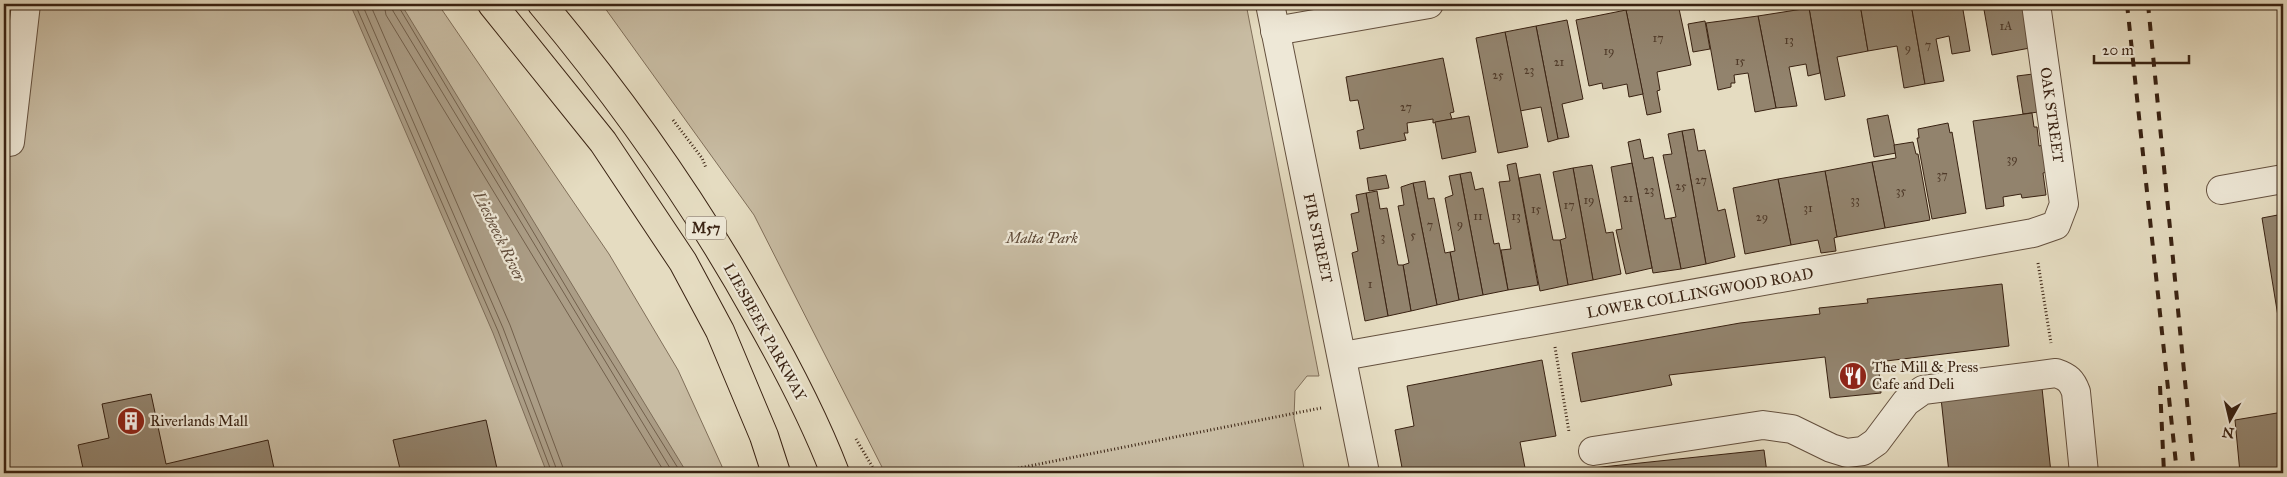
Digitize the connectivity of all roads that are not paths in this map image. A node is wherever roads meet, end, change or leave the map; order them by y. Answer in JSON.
{"nodes":[{"id":1,"x":26,"y":4,"type":"edge"},
{"id":2,"x":492,"y":4,"type":"edge"},
{"id":3,"x":542,"y":4,"type":"edge"},
{"id":4,"x":1270,"y":4,"type":"edge"},
{"id":5,"x":1429,"y":4,"type":"edge"},
{"id":6,"x":2036,"y":4,"type":"edge"},
{"id":7,"x":1275,"y":31,"type":"junction"},
{"id":8,"x":10,"y":142,"type":"dead end"},
{"id":9,"x":2283,"y":179,"type":"edge"},
{"id":10,"x":2221,"y":190,"type":"dead end"},
{"id":11,"x":2056,"y":225,"type":"joint"},
{"id":12,"x":1343,"y":356,"type":"junction"},
{"id":13,"x":1593,"y":451,"type":"road end"},
{"id":14,"x":1864,"y":462,"type":"edge"},
{"id":15,"x":776,"y":473,"type":"edge"},
{"id":16,"x":835,"y":473,"type":"edge"},
{"id":17,"x":1365,"y":473,"type":"edge"},
{"id":18,"x":2084,"y":473,"type":"edge"}],
"edges":[{"from":1,"to":8,"type":"street"},
{"from":2,"to":15,"type":"main road","number":"M57"},
{"from":3,"to":16,"type":"main road","name":"LIESBEEK PARKWAY","number":"M57"},
{"from":4,"to":7,"type":"street","name":"FIR STREET"},
{"from":5,"to":7,"type":"street"},
{"from":6,"to":11,"type":"street","name":"OAK STREET"},
{"from":7,"to":12,"type":"street","name":"FIR STREET"},
{"from":9,"to":10,"type":"street"},
{"from":11,"to":12,"type":"street","name":"LOWER COLLINGWOOD ROAD"},
{"from":12,"to":17,"type":"street","name":"FIR STREET"},
{"from":13,"to":14,"type":"street"},
{"from":14,"to":18,"type":"street"}]}
